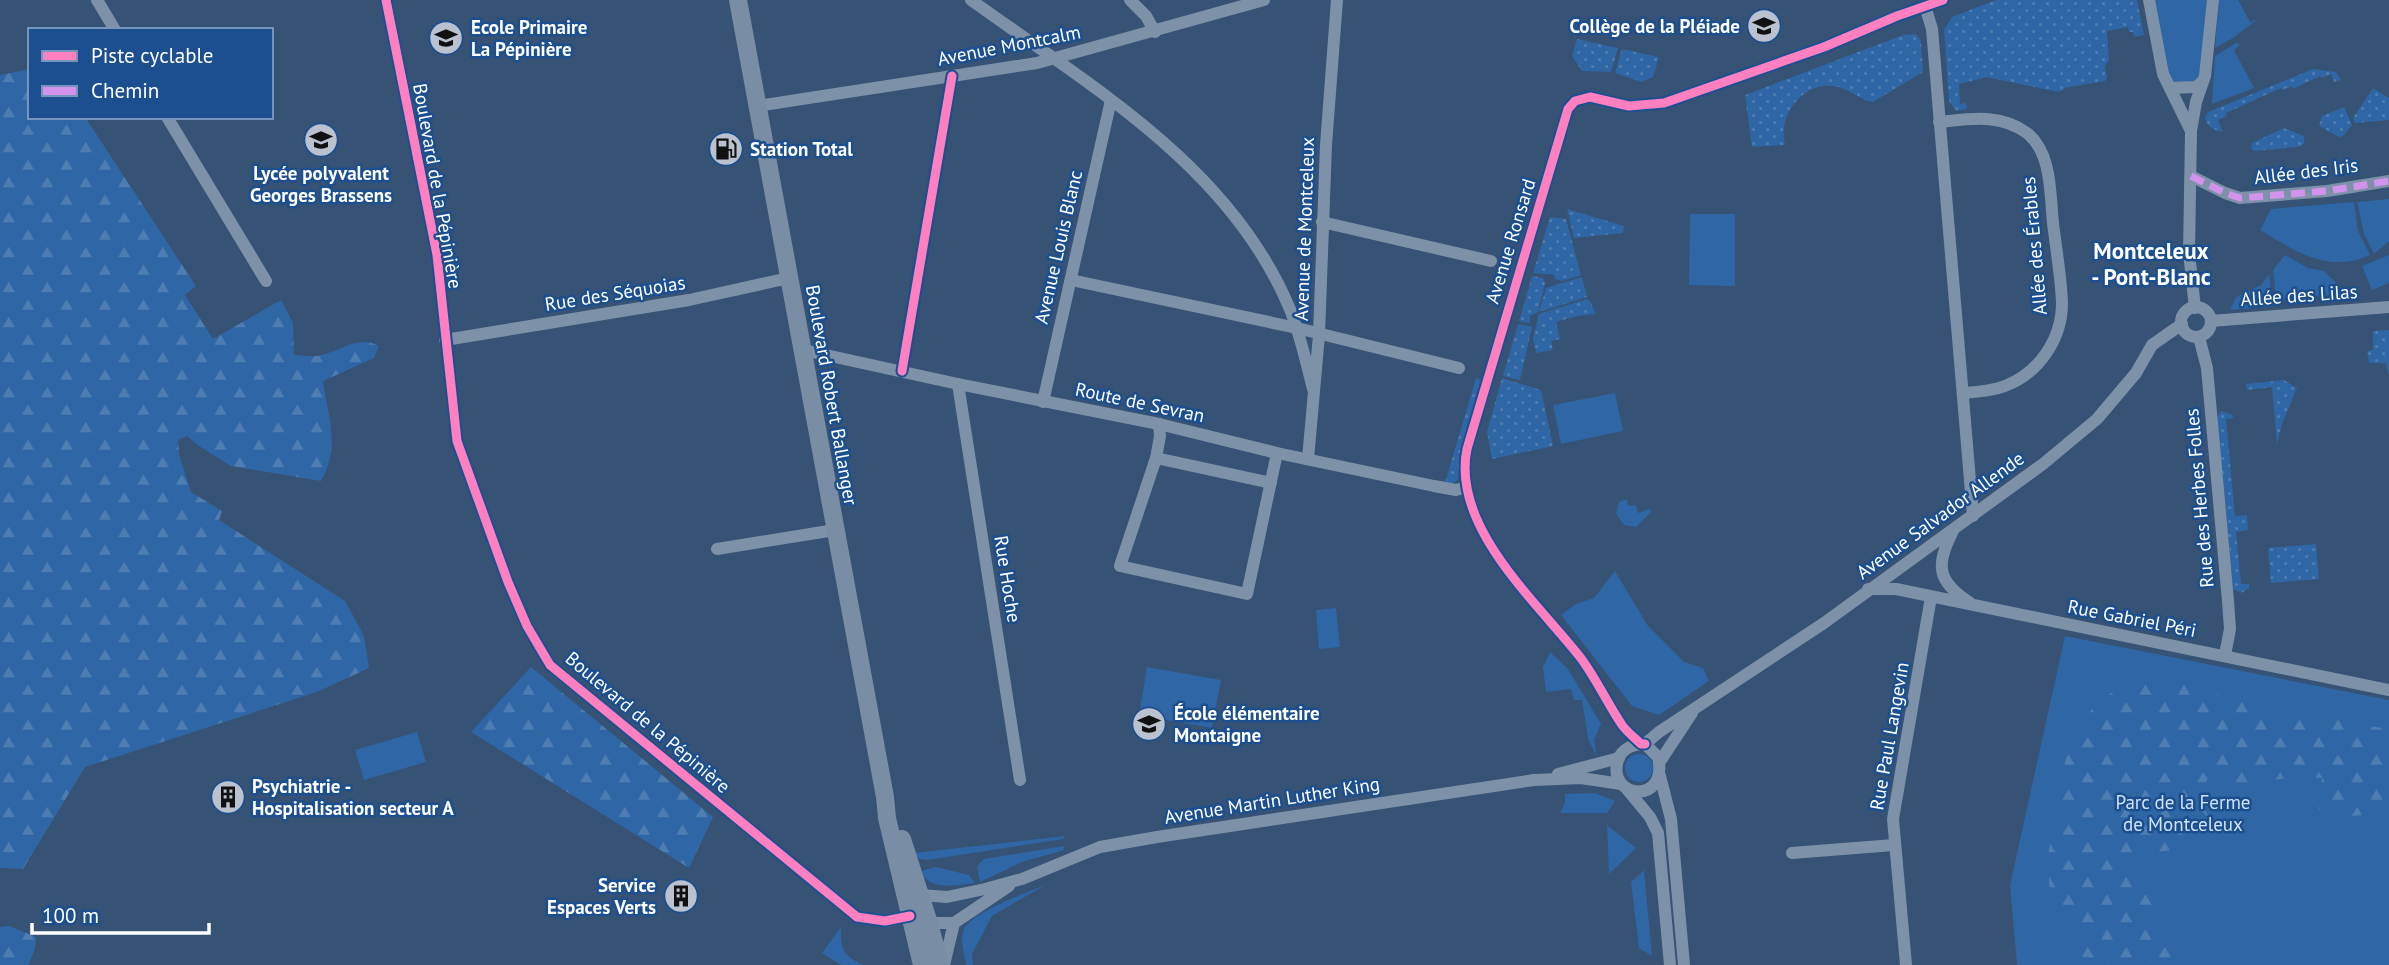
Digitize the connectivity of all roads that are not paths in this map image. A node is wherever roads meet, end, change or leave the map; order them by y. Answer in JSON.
{"nodes":[{"id":1,"x":97,"y":0,"type":"edge"},
{"id":2,"x":386,"y":0,"type":"edge"},
{"id":3,"x":738,"y":0,"type":"edge"},
{"id":4,"x":1130,"y":0,"type":"edge"},
{"id":5,"x":1264,"y":0,"type":"edge"},
{"id":6,"x":1337,"y":0,"type":"edge"},
{"id":7,"x":1943,"y":0,"type":"edge"},
{"id":8,"x":2149,"y":0,"type":"edge"},
{"id":9,"x":2213,"y":0,"type":"edge"},
{"id":10,"x":978,"y":2,"type":"edge"},
{"id":11,"x":1924,"y":6,"type":"junction"},
{"id":12,"x":114,"y":28,"type":"edge"},
{"id":13,"x":1155,"y":32,"type":"junction"},
{"id":14,"x":1053,"y":60,"type":"junction"},
{"id":15,"x":2203,"y":81,"type":"junction"},
{"id":16,"x":2170,"y":88,"type":"junction"},
{"id":17,"x":1111,"y":100,"type":"junction"},
{"id":18,"x":757,"y":106,"type":"junction"},
{"id":19,"x":168,"y":119,"type":"edge"},
{"id":20,"x":1939,"y":122,"type":"junction"},
{"id":21,"x":2191,"y":131,"type":"junction"},
{"id":22,"x":2191,"y":176,"type":"junction"},
{"id":23,"x":2389,"y":181,"type":"edge"},
{"id":24,"x":1322,"y":222,"type":"junction"},
{"id":25,"x":1491,"y":261,"type":"dead end"},
{"id":26,"x":789,"y":278,"type":"junction"},
{"id":27,"x":1071,"y":280,"type":"junction"},
{"id":28,"x":266,"y":281,"type":"dead end"},
{"id":29,"x":2195,"y":307,"type":"junction"},
{"id":30,"x":2389,"y":307,"type":"edge"},
{"id":31,"x":2211,"y":321,"type":"junction"},
{"id":32,"x":2182,"y":324,"type":"junction"},
{"id":33,"x":1297,"y":328,"type":"junction"},
{"id":34,"x":1319,"y":335,"type":"junction"},
{"id":35,"x":2199,"y":337,"type":"junction"},
{"id":36,"x":445,"y":340,"type":"junction"},
{"id":37,"x":803,"y":350,"type":"junction"},
{"id":38,"x":1459,"y":368,"type":"dead end"},
{"id":39,"x":958,"y":384,"type":"junction"},
{"id":40,"x":1313,"y":389,"type":"junction"},
{"id":41,"x":1963,"y":393,"type":"junction"},
{"id":42,"x":1043,"y":402,"type":"junction"},
{"id":43,"x":1159,"y":424,"type":"junction"},
{"id":44,"x":1277,"y":453,"type":"junction"},
{"id":45,"x":1156,"y":458,"type":"junction"},
{"id":46,"x":1308,"y":459,"type":"junction"},
{"id":47,"x":1271,"y":483,"type":"junction"},
{"id":48,"x":1467,"y":487,"type":"junction"},
{"id":49,"x":1973,"y":516,"type":"junction"},
{"id":50,"x":835,"y":530,"type":"junction"},
{"id":51,"x":1954,"y":530,"type":"junction"},
{"id":52,"x":717,"y":549,"type":"dead end"},
{"id":53,"x":1868,"y":589,"type":"junction"},
{"id":54,"x":1931,"y":597,"type":"junction"},
{"id":55,"x":1976,"y":606,"type":"junction"},
{"id":56,"x":2225,"y":655,"type":"junction"},
{"id":57,"x":2389,"y":690,"type":"edge"},
{"id":58,"x":1694,"y":710,"type":"junction"},
{"id":59,"x":1615,"y":714,"type":"junction"},
{"id":60,"x":1643,"y":744,"type":"junction"},
{"id":61,"x":1620,"y":755,"type":"junction"},
{"id":62,"x":1659,"y":769,"type":"junction"},
{"id":63,"x":1020,"y":780,"type":"dead end"},
{"id":64,"x":1534,"y":780,"type":"junction"},
{"id":65,"x":1623,"y":786,"type":"junction"},
{"id":66,"x":885,"y":797,"type":"junction"},
{"id":67,"x":1894,"y":845,"type":"junction"},
{"id":68,"x":1792,"y":853,"type":"dead end"},
{"id":69,"x":1022,"y":878,"type":"junction"},
{"id":70,"x":920,"y":895,"type":"junction"},
{"id":71,"x":910,"y":916,"type":"junction"},
{"id":72,"x":929,"y":923,"type":"junction"},
{"id":73,"x":954,"y":923,"type":"junction"},
{"id":74,"x":922,"y":965,"type":"edge"},
{"id":75,"x":942,"y":965,"type":"edge"},
{"id":76,"x":1671,"y":965,"type":"edge"},
{"id":77,"x":1684,"y":965,"type":"edge"},
{"id":78,"x":1906,"y":965,"type":"edge"}],
"edges":[{"from":1,"to":12,"type":"street"},
{"from":2,"to":36,"type":"street","name":"Boulevard de la Pépinière"},
{"from":3,"to":18,"type":"main road","name":"Boulevard Robert Ballanger"},
{"from":4,"to":13,"type":"street"},
{"from":5,"to":13,"type":"street","name":"Avenue Montcalm"},
{"from":6,"to":24,"type":"street","name":"Avenue de Montceleux"},
{"from":7,"to":11,"type":"street"},
{"from":8,"to":16,"type":"street"},
{"from":9,"to":15,"type":"street"},
{"from":10,"to":14,"type":"street"},
{"from":11,"to":20,"type":"street"},
{"from":11,"to":48,"type":"street","name":"Avenue Ronsard"},
{"from":13,"to":14,"type":"street","name":"Avenue Montcalm"},
{"from":14,"to":17,"type":"street"},
{"from":14,"to":18,"type":"street","name":"Avenue Montcalm"},
{"from":15,"to":16,"type":"street"},
{"from":15,"to":21,"type":"street"},
{"from":16,"to":21,"type":"street"},
{"from":17,"to":27,"type":"street","name":"Avenue Louis Blanc"},
{"from":17,"to":33,"type":"street"},
{"from":18,"to":26,"type":"main road","name":"Boulevard Robert Ballanger"},
{"from":19,"to":28,"type":"street"},
{"from":20,"to":41,"type":"street"},
{"from":20,"to":41,"type":"street","name":"Allée des Érables"},
{"from":21,"to":22,"type":"street"},
{"from":22,"to":23,"type":"street","name":"Allée des Iris"},
{"from":22,"to":29,"type":"street"},
{"from":24,"to":25,"type":"street"},
{"from":24,"to":34,"type":"street","name":"Avenue de Montceleux"},
{"from":26,"to":36,"type":"street","name":"Rue des Séquoias"},
{"from":26,"to":37,"type":"main road","name":"Boulevard Robert Ballanger"},
{"from":27,"to":33,"type":"street"},
{"from":27,"to":42,"type":"street","name":"Avenue Louis Blanc"},
{"from":29,"to":31,"type":"street"},
{"from":29,"to":32,"type":"street"},
{"from":30,"to":31,"type":"street","name":"Allée des Lilas"},
{"from":31,"to":35,"type":"street"},
{"from":32,"to":35,"type":"street"},
{"from":32,"to":49,"type":"street","name":"Avenue Salvador Allende"},
{"from":33,"to":34,"type":"street"},
{"from":33,"to":40,"type":"street"},
{"from":34,"to":38,"type":"street"},
{"from":34,"to":40,"type":"street","name":"Avenue de Montceleux"},
{"from":35,"to":56,"type":"street","name":"Rue des Herbes Folles"},
{"from":36,"to":71,"type":"street","name":"Boulevard de la Pépinière"},
{"from":37,"to":39,"type":"street","name":"Route de Sevran"},
{"from":37,"to":50,"type":"main road","name":"Boulevard Robert Ballanger"},
{"from":39,"to":42,"type":"street","name":"Route de Sevran"},
{"from":39,"to":63,"type":"street","name":"Rue Hoche"},
{"from":40,"to":46,"type":"street","name":"Avenue de Montceleux"},
{"from":41,"to":49,"type":"street"},
{"from":42,"to":43,"type":"street","name":"Route de Sevran"},
{"from":43,"to":44,"type":"street","name":"Route de Sevran"},
{"from":43,"to":45,"type":"street"},
{"from":44,"to":46,"type":"street","name":"Route de Sevran"},
{"from":44,"to":47,"type":"street"},
{"from":45,"to":47,"type":"street"},
{"from":45,"to":47,"type":"street"},
{"from":46,"to":48,"type":"street","name":"Route de Sevran"},
{"from":48,"to":59,"type":"street","name":"Avenue Ronsard"},
{"from":49,"to":51,"type":"street","name":"Avenue Salvador Allende"},
{"from":50,"to":52,"type":"street"},
{"from":50,"to":66,"type":"main road","name":"Boulevard Robert Ballanger"},
{"from":51,"to":53,"type":"street","name":"Avenue Salvador Allende"},
{"from":51,"to":55,"type":"street"},
{"from":53,"to":54,"type":"street","name":"Rue Gabriel Péri"},
{"from":53,"to":58,"type":"street","name":"Avenue Salvador Allende"},
{"from":54,"to":55,"type":"street","name":"Rue Gabriel Péri"},
{"from":54,"to":67,"type":"street","name":"Rue Paul Langevin"},
{"from":55,"to":56,"type":"street","name":"Rue Gabriel Péri"},
{"from":56,"to":57,"type":"street","name":"Rue Gabriel Péri"},
{"from":58,"to":60,"type":"street","name":"Avenue Salvador Allende"},
{"from":58,"to":62,"type":"street","name":"Avenue Salvador Allende"},
{"from":59,"to":60,"type":"street","name":"Avenue Ronsard"},
{"from":59,"to":61,"type":"street","name":"Avenue Ronsard"},
{"from":60,"to":61,"type":"street"},
{"from":60,"to":62,"type":"street"},
{"from":61,"to":64,"type":"street","name":"Avenue Martin Luther King"},
{"from":61,"to":65,"type":"street"},
{"from":62,"to":65,"type":"street"},
{"from":62,"to":77,"type":"street"},
{"from":64,"to":65,"type":"street","name":"Avenue Martin Luther King"},
{"from":64,"to":69,"type":"street","name":"Avenue Martin Luther King"},
{"from":65,"to":76,"type":"street"},
{"from":66,"to":70,"type":"main road","name":"Boulevard Robert Ballanger"},
{"from":66,"to":71,"type":"main road","name":"Boulevard Robert Ballanger"},
{"from":67,"to":68,"type":"street"},
{"from":67,"to":78,"type":"street","name":"Rue Paul Langevin"},
{"from":69,"to":70,"type":"street","name":"Avenue Martin Luther King"},
{"from":69,"to":73,"type":"street","name":"Avenue Martin Luther King"},
{"from":70,"to":71,"type":"street"},
{"from":70,"to":72,"type":"main road","name":"Boulevard Robert Ballanger"},
{"from":71,"to":72,"type":"street"},
{"from":71,"to":74,"type":"main road","name":"Boulevard Robert Ballanger"},
{"from":72,"to":73,"type":"street"},
{"from":72,"to":75,"type":"main road","name":"Boulevard Robert Ballanger"},
{"from":73,"to":75,"type":"street"}]}
